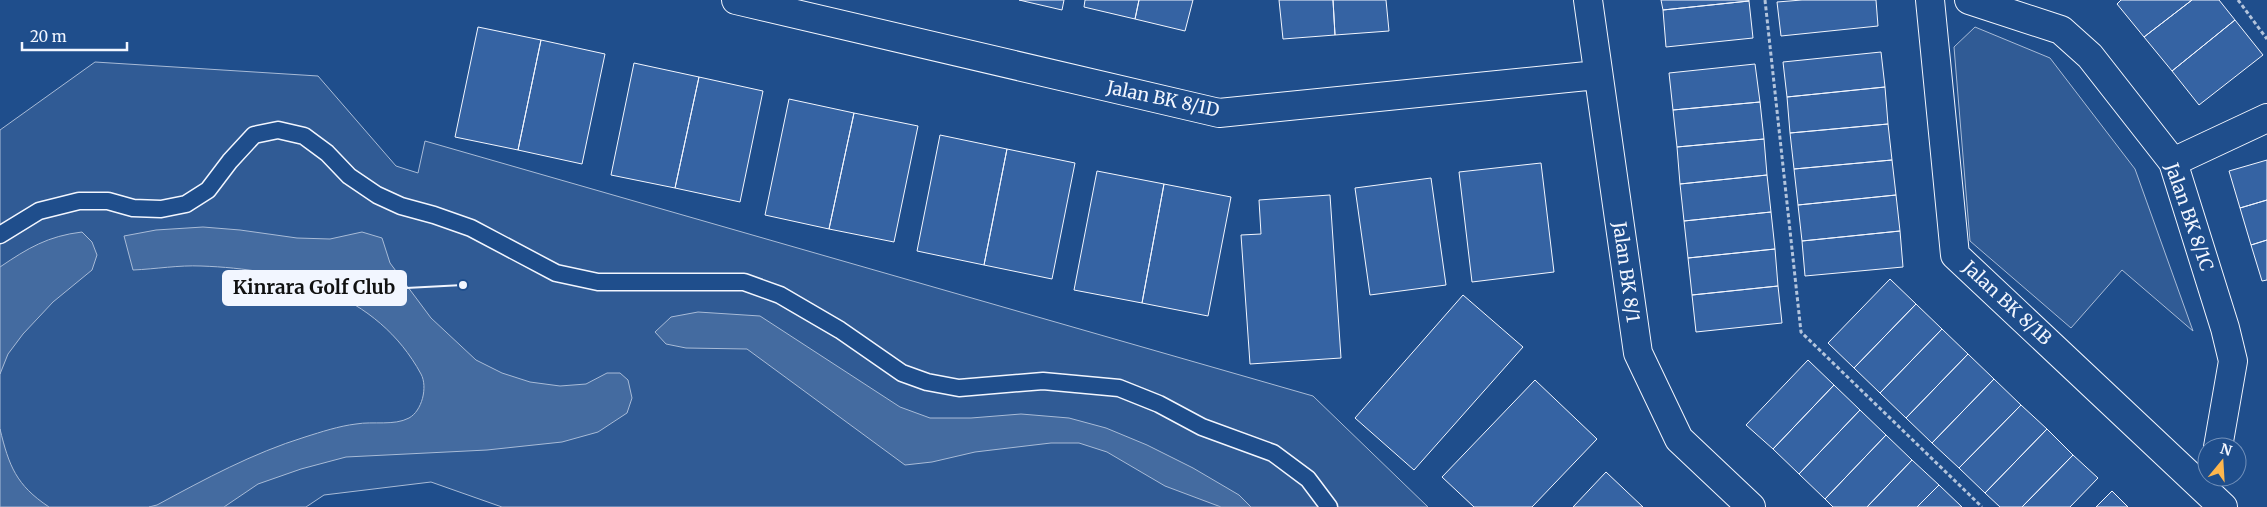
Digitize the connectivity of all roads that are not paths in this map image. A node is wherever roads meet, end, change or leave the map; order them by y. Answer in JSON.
{"nodes":[{"id":1,"x":736,"y":0,"type":"edge"},
{"id":2,"x":1588,"y":0,"type":"edge"},
{"id":3,"x":1930,"y":0,"type":"edge"},
{"id":4,"x":1969,"y":0,"type":"edge"},
{"id":5,"x":1598,"y":75,"type":"junction"},
{"id":6,"x":2267,"y":118,"type":"edge"},
{"id":7,"x":2173,"y":162,"type":"junction"},
{"id":8,"x":0,"y":235,"type":"edge"},
{"id":9,"x":2220,"y":437,"type":"edge"},
{"id":10,"x":2215,"y":493,"type":"edge"},
{"id":11,"x":1329,"y":507,"type":"edge"},
{"id":12,"x":1751,"y":507,"type":"edge"}],
"edges":[{"from":1,"to":5,"type":"street","name":"Jalan BK 8/1D"},
{"from":2,"to":5,"type":"street","name":"Jalan BK 8/1"},
{"from":3,"to":10,"type":"street","name":"Jalan BK 8/1B"},
{"from":4,"to":7,"type":"street","name":"Jalan BK 8/1C"},
{"from":5,"to":12,"type":"street","name":"Jalan BK 8/1"},
{"from":6,"to":7,"type":"street"},
{"from":7,"to":9,"type":"street","name":"Jalan BK 8/1C"},
{"from":8,"to":11,"type":"lane"}]}
